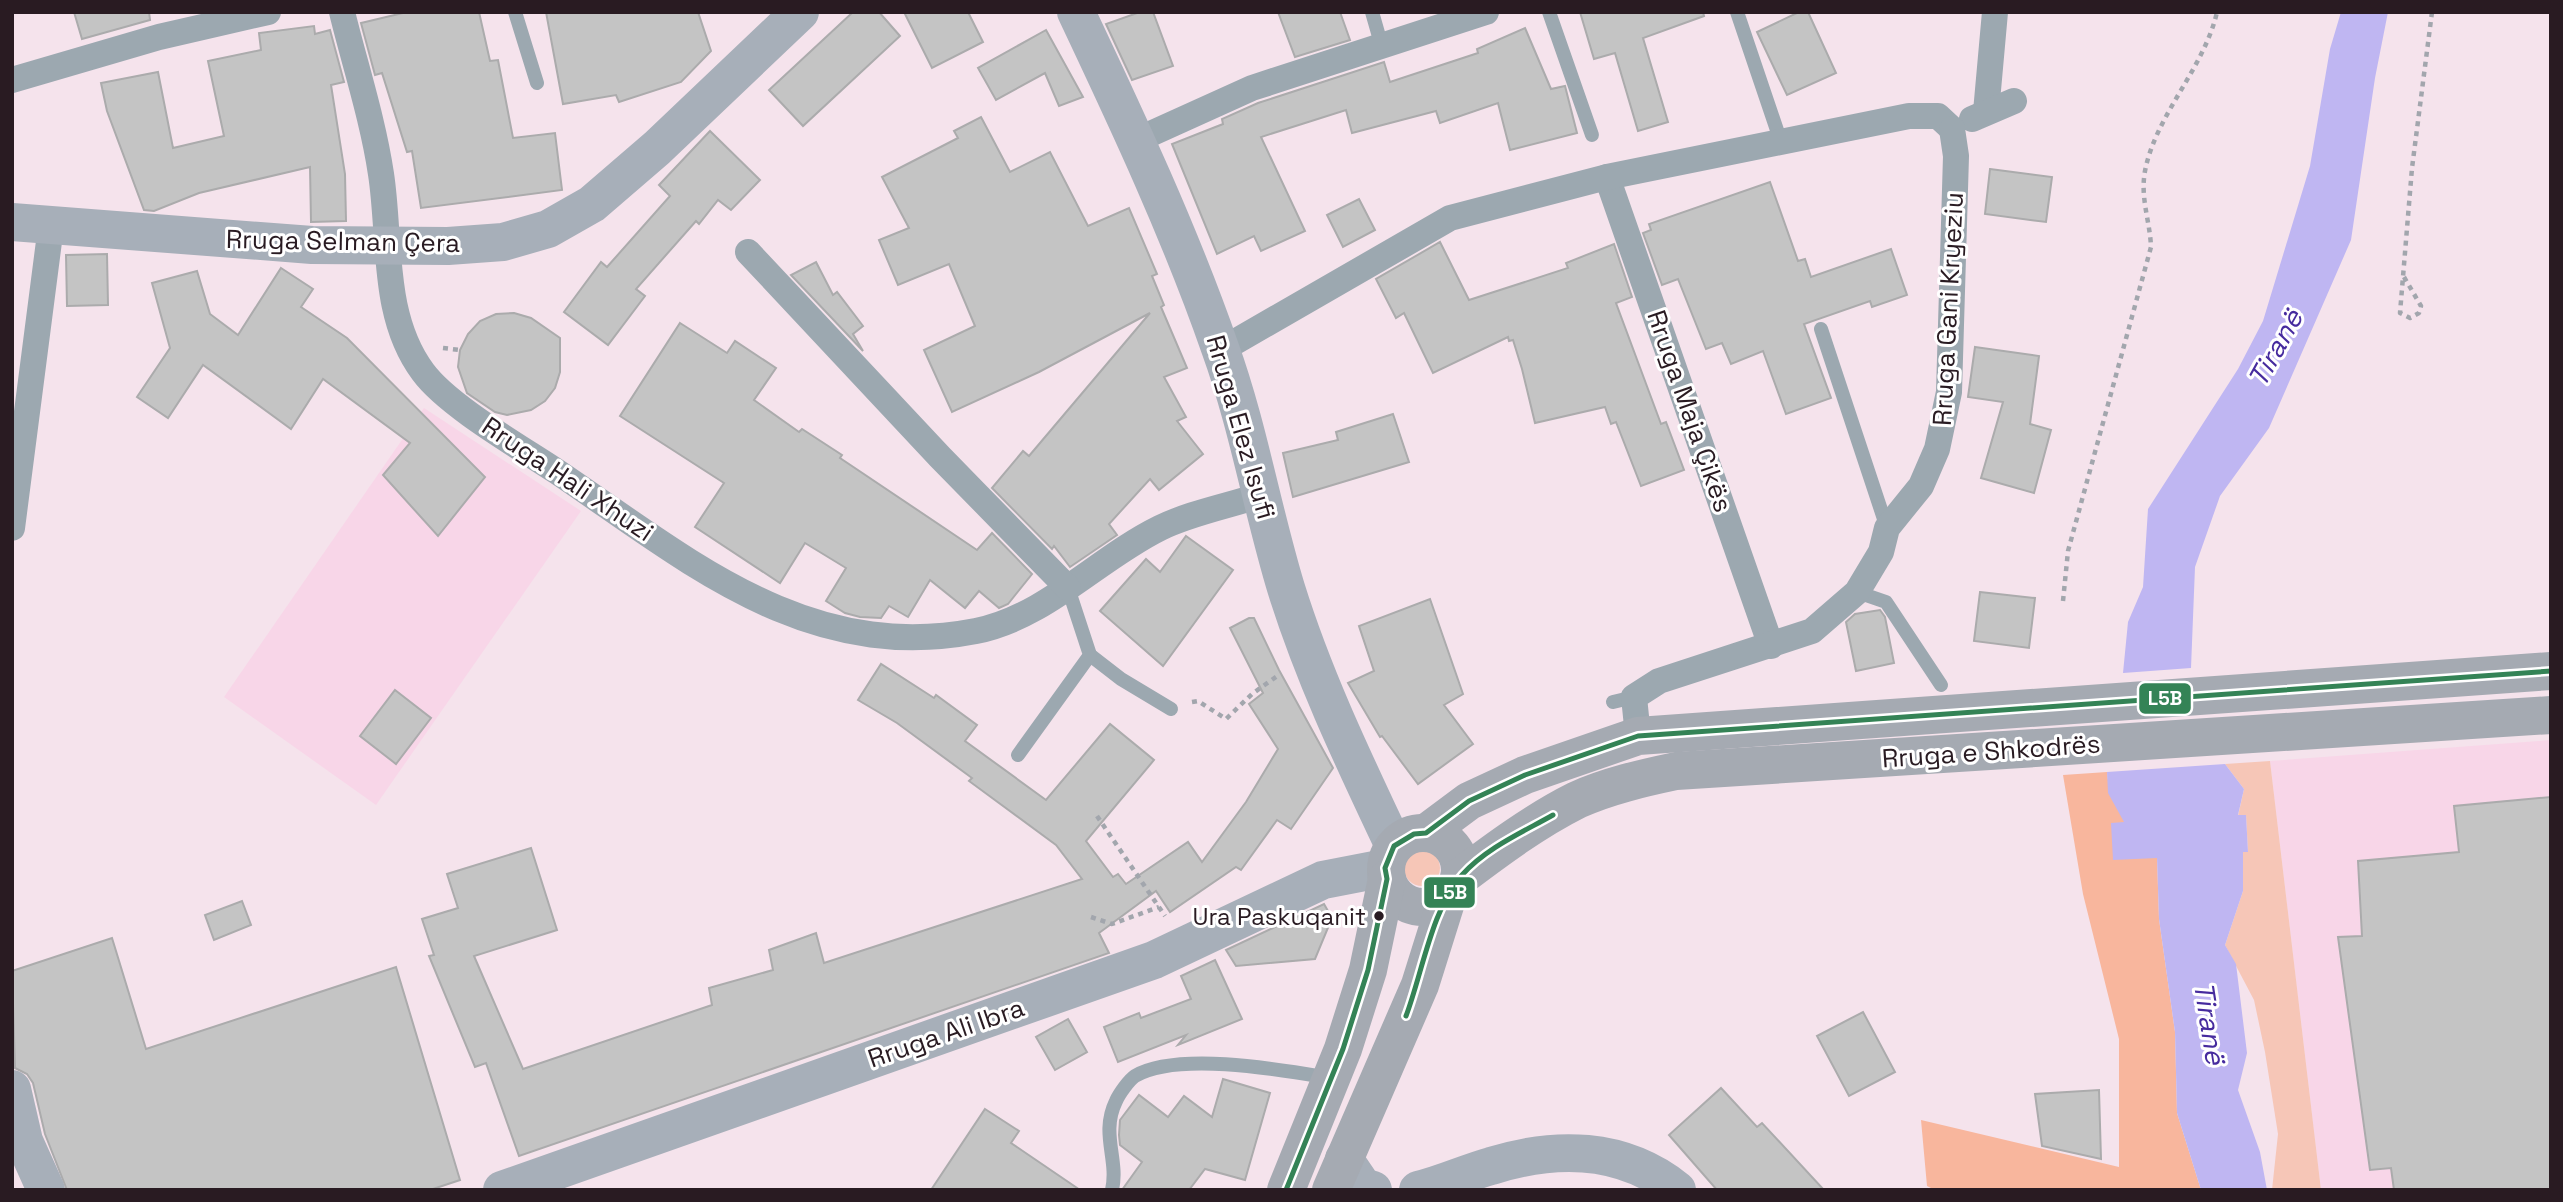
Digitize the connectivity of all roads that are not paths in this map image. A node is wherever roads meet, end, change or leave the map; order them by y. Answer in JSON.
{"nodes":[{"id":1,"x":268,"y":12,"type":"edge"},
{"id":2,"x":342,"y":12,"type":"edge"},
{"id":3,"x":515,"y":12,"type":"edge"},
{"id":4,"x":800,"y":12,"type":"edge"},
{"id":5,"x":1076,"y":12,"type":"edge"},
{"id":6,"x":1372,"y":12,"type":"edge"},
{"id":7,"x":1486,"y":12,"type":"edge"},
{"id":8,"x":1549,"y":12,"type":"edge"},
{"id":9,"x":1737,"y":12,"type":"edge"},
{"id":10,"x":1996,"y":12,"type":"edge"},
{"id":11,"x":1382,"y":47,"type":"junction"},
{"id":12,"x":12,"y":80,"type":"edge"},
{"id":13,"x":537,"y":83,"type":"dead end"},
{"id":14,"x":2014,"y":101,"type":"dead end"},
{"id":15,"x":1986,"y":112,"type":"junction"},
{"id":16,"x":1952,"y":129,"type":"junction"},
{"id":17,"x":1592,"y":135,"type":"dead end"},
{"id":18,"x":1137,"y":140,"type":"junction"},
{"id":19,"x":1781,"y":142,"type":"junction"},
{"id":20,"x":1607,"y":177,"type":"junction"},
{"id":21,"x":12,"y":222,"type":"edge"},
{"id":22,"x":51,"y":226,"type":"junction"},
{"id":23,"x":386,"y":247,"type":"junction"},
{"id":24,"x":748,"y":252,"type":"dead end"},
{"id":25,"x":1821,"y":329,"type":"dead end"},
{"id":26,"x":1221,"y":350,"type":"junction"},
{"id":27,"x":1261,"y":495,"type":"junction"},
{"id":28,"x":12,"y":528,"type":"edge"},
{"id":29,"x":1887,"y":528,"type":"junction"},
{"id":30,"x":1068,"y":588,"type":"junction"},
{"id":31,"x":1857,"y":592,"type":"junction"},
{"id":32,"x":1771,"y":646,"type":"junction"},
{"id":33,"x":1090,"y":655,"type":"junction"},
{"id":34,"x":2551,"y":671,"type":"edge"},
{"id":35,"x":1941,"y":685,"type":"dead end"},
{"id":36,"x":1171,"y":709,"type":"dead end"},
{"id":37,"x":2551,"y":715,"type":"edge"},
{"id":38,"x":1638,"y":736,"type":"junction"},
{"id":39,"x":1018,"y":755,"type":"dead end"},
{"id":40,"x":1398,"y":857,"type":"junction"},
{"id":41,"x":1453,"y":888,"type":"junction"},
{"id":42,"x":1331,"y":1078,"type":"junction"},
{"id":43,"x":12,"y":1089,"type":"edge"},
{"id":44,"x":1337,"y":1174,"type":"edge"},
{"id":45,"x":46,"y":1190,"type":"edge"},
{"id":46,"x":502,"y":1190,"type":"edge"},
{"id":47,"x":1112,"y":1190,"type":"edge"},
{"id":48,"x":1286,"y":1190,"type":"edge"},
{"id":49,"x":1373,"y":1190,"type":"edge"},
{"id":50,"x":1418,"y":1190,"type":"edge"},
{"id":51,"x":1677,"y":1190,"type":"edge"}],
"edges":[{"from":1,"to":12,"type":"street"},
{"from":2,"to":23,"type":"street","name":"Rruga Hali Xhuzi"},
{"from":3,"to":13,"type":"lane"},
{"from":4,"to":23,"type":"street","name":"Rruga Selman Çera"},
{"from":5,"to":18,"type":"street","name":"Rruga Elez Isufi"},
{"from":6,"to":11,"type":"lane"},
{"from":7,"to":11,"type":"street"},
{"from":8,"to":17,"type":"lane"},
{"from":9,"to":19,"type":"lane"},
{"from":10,"to":15,"type":"street"},
{"from":11,"to":18,"type":"street"},
{"from":14,"to":15,"type":"street"},
{"from":15,"to":16,"type":"street"},
{"from":16,"to":19,"type":"street"},
{"from":16,"to":29,"type":"street","name":"Rruga Gani Kryeziu"},
{"from":18,"to":26,"type":"street","name":"Rruga Elez Isufi"},
{"from":19,"to":20,"type":"street"},
{"from":20,"to":26,"type":"street"},
{"from":20,"to":32,"type":"street","name":"Rruga Maja Çikës"},
{"from":21,"to":22,"type":"street","name":"Rruga Selman Çera"},
{"from":22,"to":23,"type":"street","name":"Rruga Selman Çera"},
{"from":22,"to":28,"type":"street"},
{"from":23,"to":30,"type":"street","name":"Rruga Hali Xhuzi"},
{"from":24,"to":30,"type":"street"},
{"from":25,"to":29,"type":"lane"},
{"from":26,"to":27,"type":"street","name":"Rruga Elez Isufi"},
{"from":27,"to":30,"type":"street","name":"Rruga Hali Xhuzi"},
{"from":27,"to":40,"type":"street","name":"Rruga Elez Isufi"},
{"from":29,"to":31,"type":"street","name":"Rruga Gani Kryeziu"},
{"from":30,"to":33,"type":"lane"},
{"from":31,"to":32,"type":"street","name":"Rruga Gani Kryeziu"},
{"from":31,"to":35,"type":"lane"},
{"from":32,"to":38,"type":"street","name":"Rruga Gani Kryeziu"},
{"from":33,"to":36,"type":"lane"},
{"from":33,"to":39,"type":"lane"},
{"from":34,"to":38,"type":"main road","name":"Rruga e Shkodrës"},
{"from":37,"to":41,"type":"main road","name":"Rruga e Shkodrës"},
{"from":38,"to":40,"type":"main road","name":"Rruga e Shkodrës"},
{"from":40,"to":41,"type":"main road"},
{"from":40,"to":41,"type":"main road"},
{"from":40,"to":42,"type":"main road"},
{"from":40,"to":46,"type":"street","name":"Rruga Ali Ibra"},
{"from":41,"to":44,"type":"main road"},
{"from":42,"to":47,"type":"lane"},
{"from":42,"to":48,"type":"main road"},
{"from":43,"to":45,"type":"street"},
{"from":44,"to":49,"type":"street"},
{"from":50,"to":51,"type":"street"}]}
